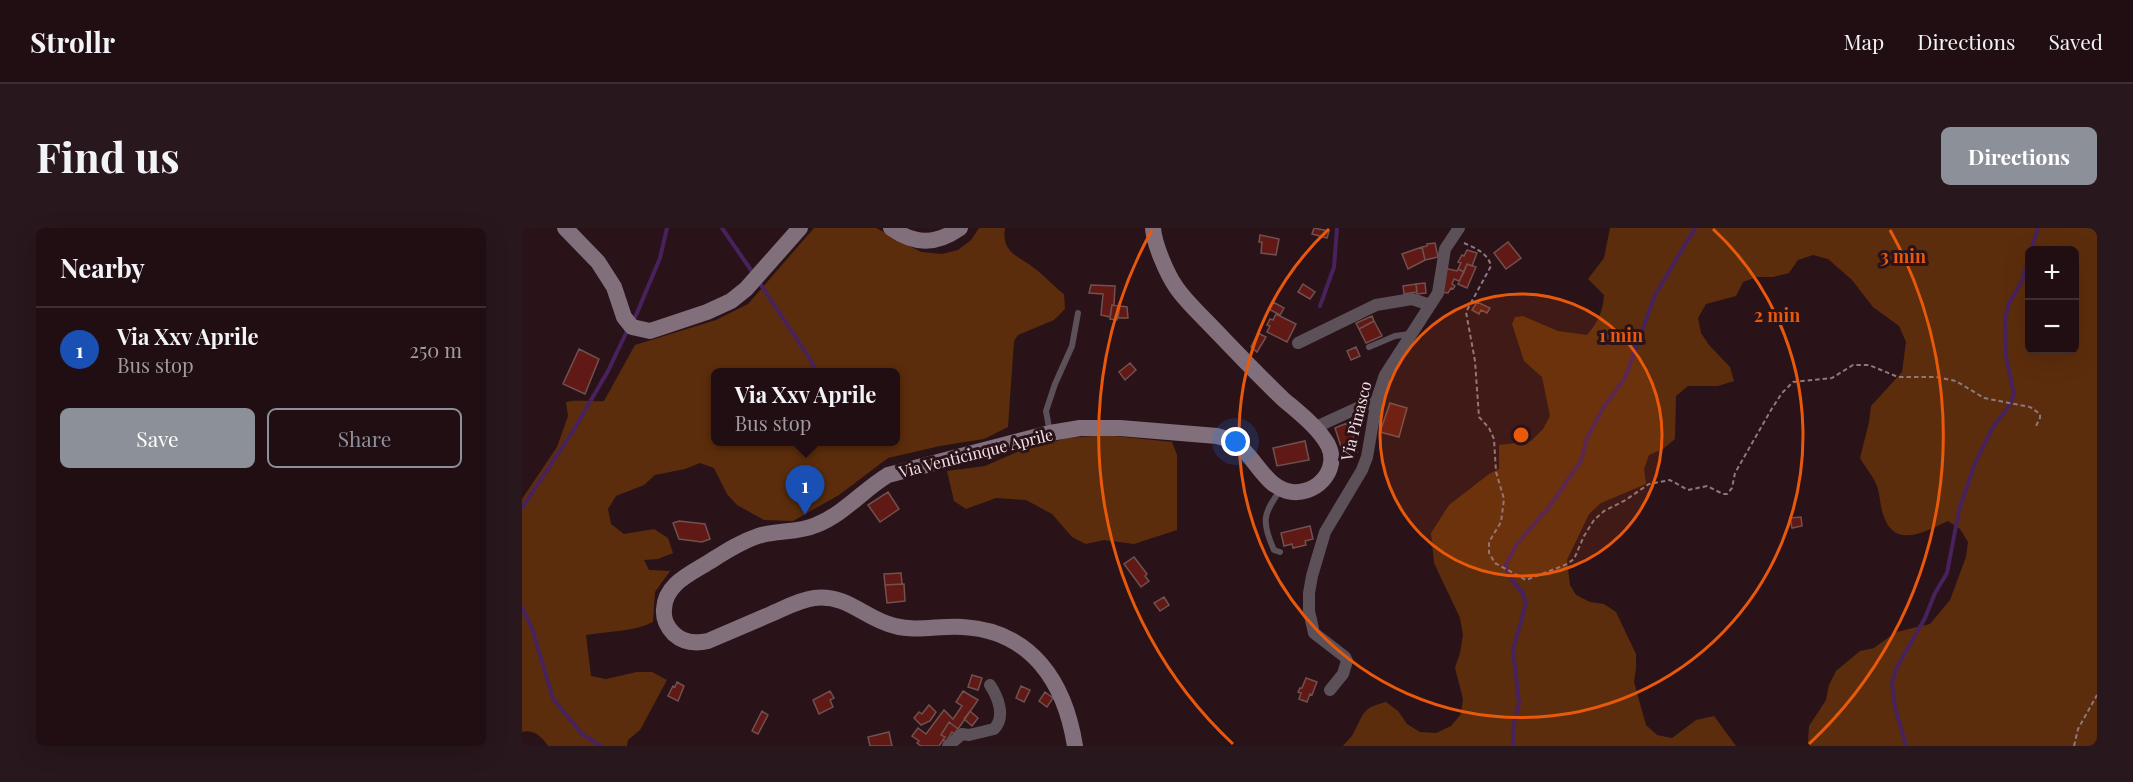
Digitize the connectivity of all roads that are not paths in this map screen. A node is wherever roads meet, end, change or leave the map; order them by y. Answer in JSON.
{"nodes":[{"id":1,"x":565,"y":228,"type":"edge"},
{"id":2,"x":800,"y":228,"type":"edge"},
{"id":3,"x":891,"y":228,"type":"edge"},
{"id":4,"x":960,"y":228,"type":"edge"},
{"id":5,"x":1153,"y":228,"type":"edge"},
{"id":6,"x":1459,"y":228,"type":"edge"},
{"id":7,"x":1430,"y":304,"type":"junction"},
{"id":8,"x":1078,"y":313,"type":"dead end"},
{"id":9,"x":1410,"y":334,"type":"junction"},
{"id":10,"x":1298,"y":343,"type":"dead end"},
{"id":11,"x":1369,"y":347,"type":"dead end"},
{"id":12,"x":1377,"y":399,"type":"junction"},
{"id":13,"x":1314,"y":428,"type":"junction"},
{"id":14,"x":1050,"y":433,"type":"junction"},
{"id":15,"x":1281,"y":489,"type":"junction"},
{"id":16,"x":1281,"y":552,"type":"dead end"},
{"id":17,"x":990,"y":685,"type":"dead end"},
{"id":18,"x":1330,"y":690,"type":"dead end"},
{"id":19,"x":948,"y":746,"type":"edge"},
{"id":20,"x":1075,"y":746,"type":"edge"}],
"edges":[{"from":1,"to":2,"type":"main road"},
{"from":3,"to":4,"type":"main road"},
{"from":5,"to":13,"type":"main road"},
{"from":6,"to":7,"type":"street","name":"Via Pinasco"},
{"from":7,"to":9,"type":"street","name":"Via Pinasco"},
{"from":7,"to":10,"type":"street"},
{"from":8,"to":14,"type":"lane"},
{"from":9,"to":11,"type":"lane"},
{"from":9,"to":12,"type":"street","name":"Via Pinasco"},
{"from":12,"to":13,"type":"street"},
{"from":12,"to":18,"type":"street","name":"Via Pinasco"},
{"from":13,"to":15,"type":"main road"},
{"from":14,"to":15,"type":"main road","name":"Via Venticinque Aprile"},
{"from":14,"to":20,"type":"main road","name":"Via Venticinque Aprile"},
{"from":15,"to":16,"type":"lane"},
{"from":17,"to":19,"type":"street"}]}
